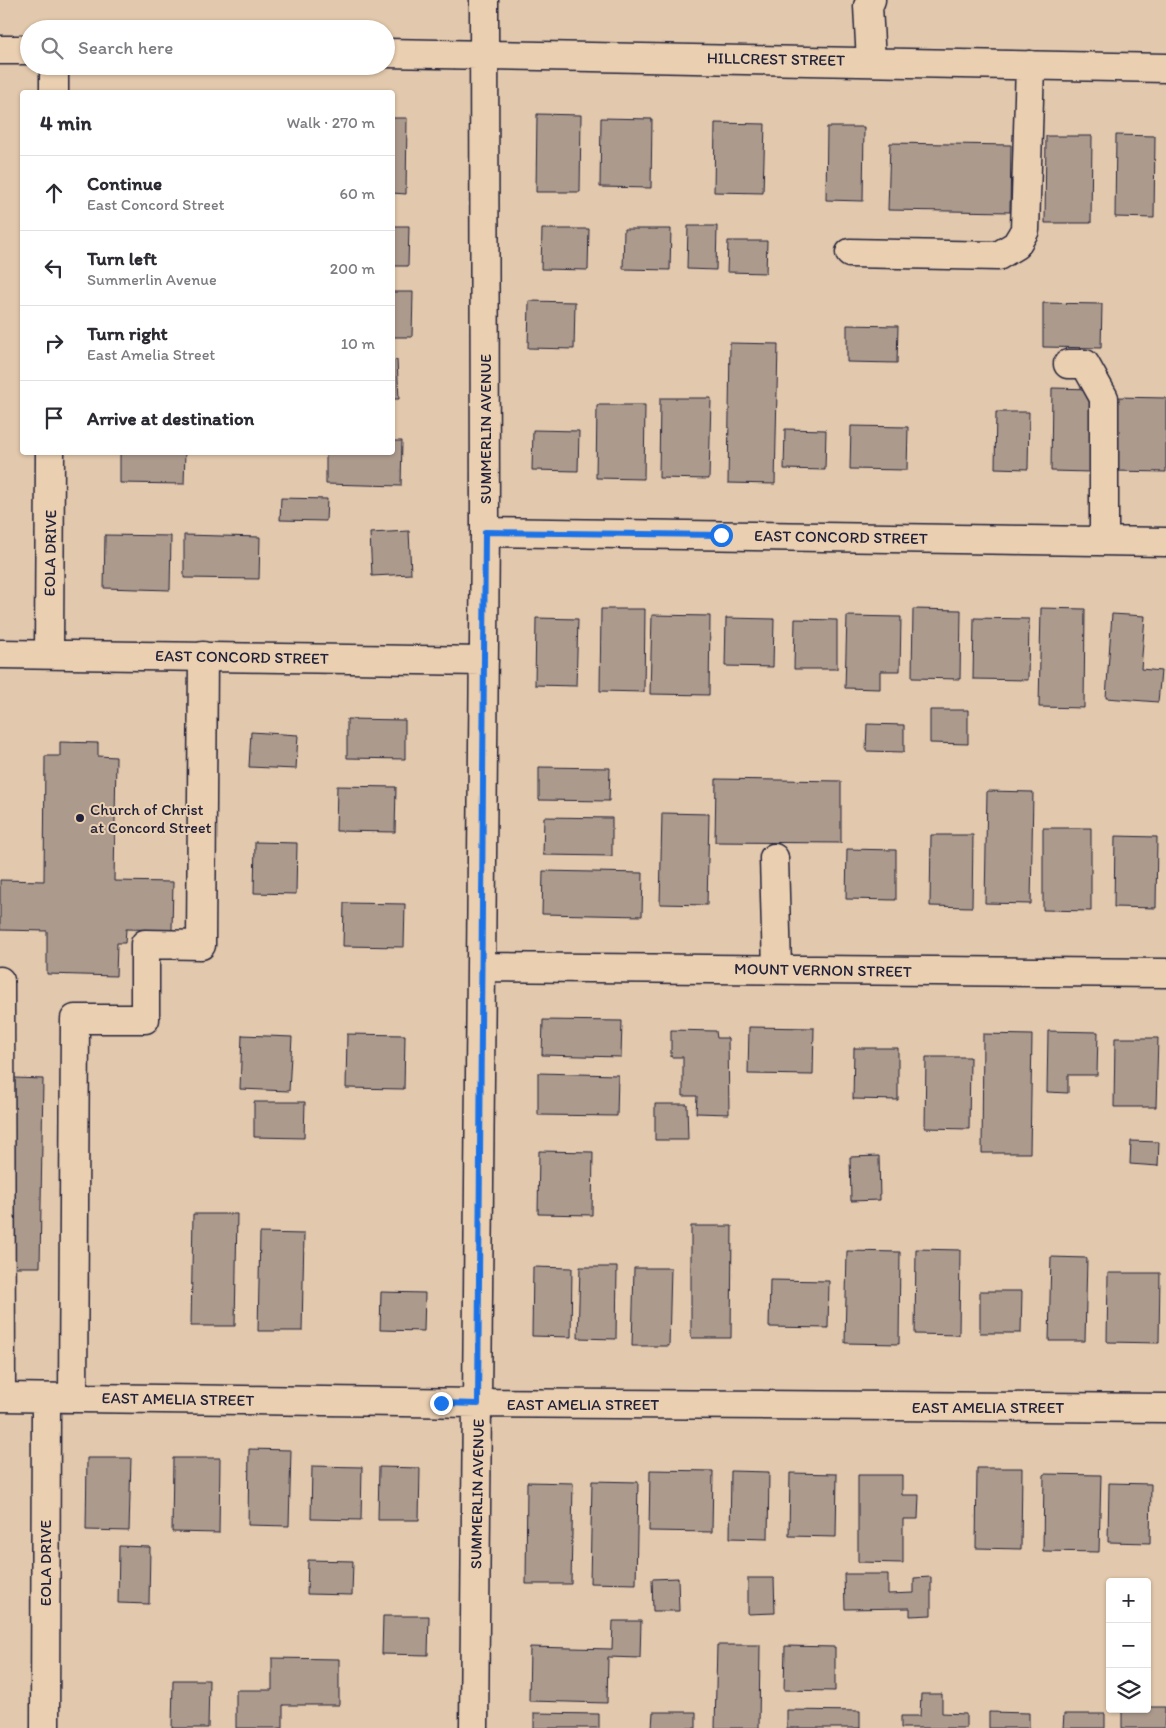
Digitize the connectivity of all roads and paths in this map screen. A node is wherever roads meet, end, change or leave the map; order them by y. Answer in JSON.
{"nodes":[{"id":1,"x":484,"y":0,"type":"edge"},
{"id":2,"x":871,"y":0,"type":"edge"},
{"id":3,"x":0,"y":50,"type":"edge"},
{"id":4,"x":20,"y":50,"type":"edge"},
{"id":5,"x":395,"y":53,"type":"edge"},
{"id":6,"x":484,"y":54,"type":"junction"},
{"id":7,"x":871,"y":62,"type":"junction"},
{"id":8,"x":1030,"y":65,"type":"junction"},
{"id":9,"x":1166,"y":68,"type":"edge"},
{"id":10,"x":54,"y":75,"type":"edge"},
{"id":11,"x":54,"y":90,"type":"edge"},
{"id":12,"x":850,"y":253,"type":"dead end"},
{"id":13,"x":1068,"y":364,"type":"dead end"},
{"id":14,"x":50,"y":455,"type":"edge"},
{"id":15,"x":485,"y":532,"type":"junction"},
{"id":16,"x":1104,"y":541,"type":"junction"},
{"id":17,"x":1166,"y":542,"type":"edge"},
{"id":18,"x":0,"y":654,"type":"edge"},
{"id":19,"x":49,"y":654,"type":"junction"},
{"id":20,"x":203,"y":656,"type":"junction"},
{"id":21,"x":484,"y":661,"type":"junction"},
{"id":22,"x":774,"y":858,"type":"dead end"},
{"id":23,"x":480,"y":967,"type":"junction"},
{"id":24,"x":777,"y":969,"type":"junction"},
{"id":25,"x":1166,"y":973,"type":"edge"},
{"id":26,"x":0,"y":981,"type":"edge"},
{"id":27,"x":1,"y":1397,"type":"edge"},
{"id":28,"x":46,"y":1398,"type":"junction"},
{"id":29,"x":73,"y":1398,"type":"junction"},
{"id":30,"x":478,"y":1404,"type":"junction"},
{"id":31,"x":1166,"y":1408,"type":"edge"},
{"id":32,"x":45,"y":1728,"type":"edge"},
{"id":33,"x":474,"y":1728,"type":"edge"}],
"edges":[{"from":1,"to":6,"type":"street","name":"SUMMERLIN AVENUE"},
{"from":2,"to":7,"type":"street"},
{"from":3,"to":4,"type":"street"},
{"from":5,"to":6,"type":"street","name":"HILLCREST STREET"},
{"from":6,"to":7,"type":"street","name":"HILLCREST STREET"},
{"from":6,"to":15,"type":"street","name":"SUMMERLIN AVENUE"},
{"from":7,"to":8,"type":"street","name":"HILLCREST STREET"},
{"from":8,"to":9,"type":"street","name":"HILLCREST STREET"},
{"from":8,"to":12,"type":"street"},
{"from":10,"to":11,"type":"street"},
{"from":13,"to":16,"type":"street"},
{"from":14,"to":19,"type":"street","name":"EOLA DRIVE"},
{"from":15,"to":16,"type":"street","name":"EAST CONCORD STREET"},
{"from":15,"to":21,"type":"street","name":"SUMMERLIN AVENUE"},
{"from":16,"to":17,"type":"street","name":"EAST CONCORD STREET"},
{"from":18,"to":19,"type":"street","name":"EAST CONCORD STREET"},
{"from":19,"to":20,"type":"street","name":"EAST CONCORD STREET"},
{"from":20,"to":21,"type":"street","name":"EAST CONCORD STREET"},
{"from":20,"to":29,"type":"street"},
{"from":21,"to":23,"type":"street","name":"SUMMERLIN AVENUE"},
{"from":22,"to":24,"type":"street"},
{"from":23,"to":24,"type":"street","name":"MOUNT VERNON STREET"},
{"from":23,"to":30,"type":"street","name":"SUMMERLIN AVENUE"},
{"from":24,"to":25,"type":"street","name":"MOUNT VERNON STREET"},
{"from":26,"to":27,"type":"street"},
{"from":27,"to":28,"type":"street","name":"EAST AMELIA STREET"},
{"from":28,"to":29,"type":"street","name":"EAST AMELIA STREET"},
{"from":28,"to":32,"type":"street","name":"EOLA DRIVE"},
{"from":29,"to":30,"type":"street","name":"EAST AMELIA STREET"},
{"from":30,"to":31,"type":"street","name":"EAST AMELIA STREET"},
{"from":30,"to":33,"type":"street","name":"SUMMERLIN AVENUE"}]}
